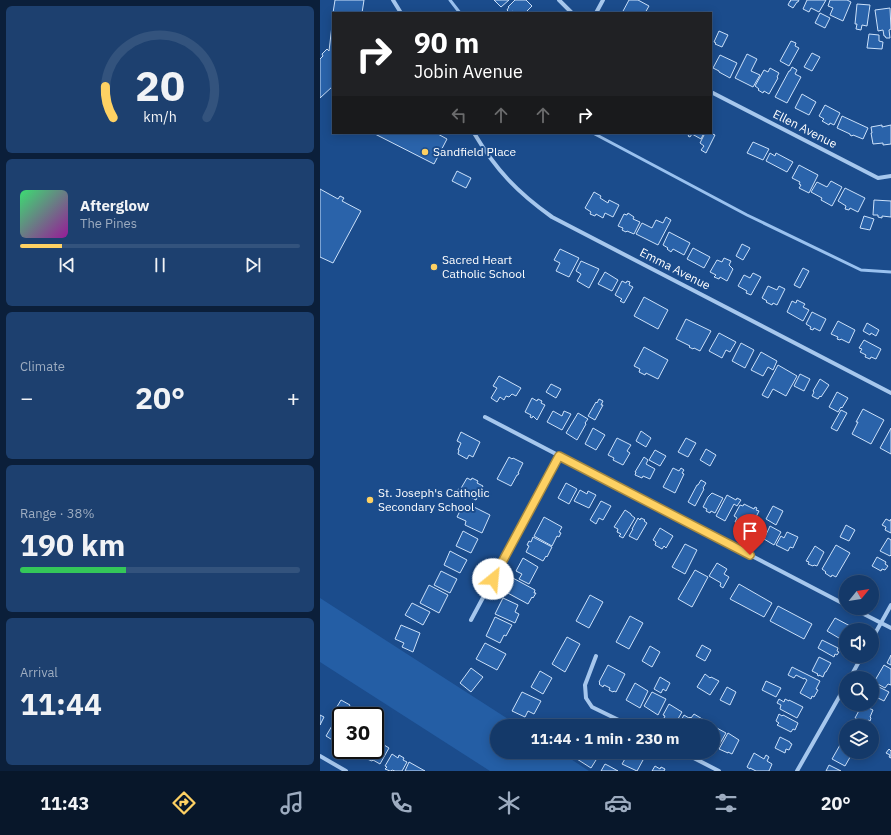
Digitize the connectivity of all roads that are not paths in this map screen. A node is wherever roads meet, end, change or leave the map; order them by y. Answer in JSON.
{"nodes":[{"id":1,"x":393,"y":0,"type":"edge"},
{"id":2,"x":559,"y":0,"type":"edge"},
{"id":3,"x":603,"y":0,"type":"edge"},
{"id":4,"x":400,"y":12,"type":"edge"},
{"id":5,"x":571,"y":12,"type":"edge"},
{"id":6,"x":597,"y":12,"type":"edge"},
{"id":7,"x":712,"y":93,"type":"edge"},
{"id":8,"x":475,"y":134,"type":"edge"},
{"id":9,"x":891,"y":176,"type":"edge"},
{"id":10,"x":891,"y":393,"type":"edge"},
{"id":11,"x":485,"y":417,"type":"dead end"},
{"id":12,"x":559,"y":456,"type":"junction"},
{"id":13,"x":839,"y":601,"type":"edge"},
{"id":14,"x":891,"y":605,"type":"edge"},
{"id":15,"x":866,"y":615,"type":"edge"},
{"id":16,"x":470,"y":620,"type":"dead end"},
{"id":17,"x":881,"y":623,"type":"junction"},
{"id":18,"x":879,"y":627,"type":"edge"},
{"id":19,"x":891,"y":628,"type":"edge"},
{"id":20,"x":596,"y":656,"type":"dead end"},
{"id":21,"x":839,"y":697,"type":"edge"},
{"id":22,"x":617,"y":719,"type":"edge"},
{"id":23,"x":320,"y":756,"type":"edge"},
{"id":24,"x":696,"y":759,"type":"edge"},
{"id":25,"x":346,"y":771,"type":"edge"},
{"id":26,"x":719,"y":771,"type":"edge"},
{"id":27,"x":797,"y":771,"type":"edge"}],
"edges":[{"from":1,"to":4,"type":"street"},
{"from":2,"to":5,"type":"street"},
{"from":3,"to":6,"type":"street"},
{"from":7,"to":9,"type":"street","name":"Ellen Avenue"},
{"from":8,"to":10,"type":"street","name":"Emma Avenue"},
{"from":11,"to":12,"type":"street"},
{"from":12,"to":13,"type":"street"},
{"from":12,"to":16,"type":"street"},
{"from":14,"to":17,"type":"street"},
{"from":15,"to":17,"type":"street"},
{"from":17,"to":18,"type":"street"},
{"from":17,"to":19,"type":"street"},
{"from":20,"to":22,"type":"street"},
{"from":21,"to":27,"type":"street"},
{"from":23,"to":25,"type":"street"},
{"from":24,"to":26,"type":"street"}]}
